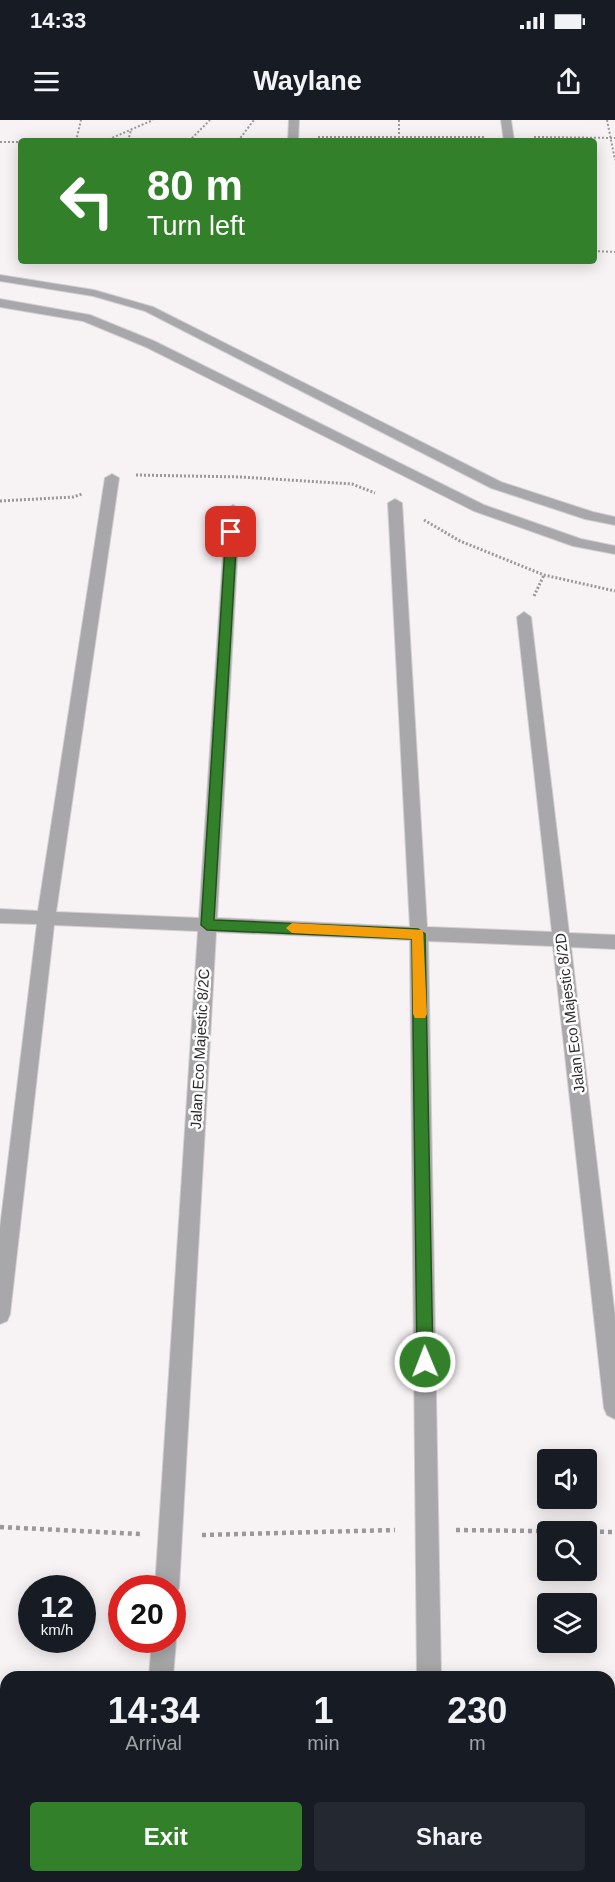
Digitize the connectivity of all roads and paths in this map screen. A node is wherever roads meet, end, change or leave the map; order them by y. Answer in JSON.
{"nodes":[{"id":1,"x":81,"y":120,"type":"edge"},
{"id":2,"x":153,"y":120,"type":"edge"},
{"id":3,"x":210,"y":120,"type":"edge"},
{"id":4,"x":254,"y":120,"type":"edge"},
{"id":5,"x":294,"y":120,"type":"edge"},
{"id":6,"x":399,"y":120,"type":"edge"},
{"id":7,"x":507,"y":120,"type":"edge"},
{"id":8,"x":607,"y":120,"type":"edge"},
{"id":9,"x":131,"y":129,"type":"junction"},
{"id":10,"x":77,"y":138,"type":"edge"},
{"id":11,"x":112,"y":138,"type":"edge"},
{"id":12,"x":129,"y":138,"type":"edge"},
{"id":13,"x":192,"y":138,"type":"edge"},
{"id":14,"x":240,"y":138,"type":"edge"},
{"id":15,"x":293,"y":138,"type":"edge"},
{"id":16,"x":399,"y":138,"type":"edge"},
{"id":17,"x":509,"y":138,"type":"edge"},
{"id":18,"x":597,"y":138,"type":"edge"},
{"id":19,"x":610,"y":138,"type":"junction"},
{"id":20,"x":615,"y":138,"type":"edge"},
{"id":21,"x":0,"y":142,"type":"edge"},
{"id":22,"x":18,"y":142,"type":"edge"},
{"id":23,"x":615,"y":160,"type":"edge"},
{"id":24,"x":597,"y":251,"type":"edge"},
{"id":25,"x":615,"y":252,"type":"edge"},
{"id":26,"x":0,"y":278,"type":"edge"},
{"id":27,"x":0,"y":303,"type":"edge"},
{"id":28,"x":112,"y":478,"type":"junction"},
{"id":29,"x":0,"y":501,"type":"edge"},
{"id":30,"x":395,"y":503,"type":"junction"},
{"id":31,"x":233,"y":509,"type":"dead end"},
{"id":32,"x":615,"y":521,"type":"edge"},
{"id":33,"x":615,"y":550,"type":"edge"},
{"id":34,"x":615,"y":591,"type":"edge"},
{"id":35,"x":524,"y":617,"type":"dead end"},
{"id":36,"x":0,"y":916,"type":"edge"},
{"id":37,"x":46,"y":918,"type":"junction"},
{"id":38,"x":207,"y":925,"type":"junction"},
{"id":39,"x":418,"y":934,"type":"junction"},
{"id":40,"x":561,"y":939,"type":"junction"},
{"id":41,"x":615,"y":942,"type":"edge"},
{"id":42,"x":0,"y":1314,"type":"edge"},
{"id":43,"x":615,"y":1408,"type":"edge"},
{"id":44,"x":0,"y":1527,"type":"edge"},
{"id":45,"x":427,"y":1529,"type":"junction"},
{"id":46,"x":615,"y":1532,"type":"edge"},
{"id":47,"x":170,"y":1536,"type":"junction"},
{"id":48,"x":168,"y":1575,"type":"edge"},
{"id":49,"x":163,"y":1653,"type":"edge"},
{"id":50,"x":161,"y":1671,"type":"edge"},
{"id":51,"x":429,"y":1671,"type":"edge"}],
"edges":[{"from":1,"to":10,"type":"path"},
{"from":2,"to":9,"type":"path"},
{"from":3,"to":13,"type":"path"},
{"from":4,"to":14,"type":"path"},
{"from":5,"to":15,"type":"street"},
{"from":6,"to":16,"type":"path"},
{"from":7,"to":17,"type":"street"},
{"from":8,"to":19,"type":"path"},
{"from":9,"to":11,"type":"path"},
{"from":9,"to":12,"type":"path"},
{"from":18,"to":19,"type":"path"},
{"from":19,"to":20,"type":"path"},
{"from":19,"to":23,"type":"path"},
{"from":21,"to":22,"type":"path"},
{"from":24,"to":25,"type":"path"},
{"from":26,"to":32,"type":"street"},
{"from":27,"to":33,"type":"street"},
{"from":28,"to":29,"type":"path"},
{"from":28,"to":30,"type":"path"},
{"from":28,"to":37,"type":"street"},
{"from":30,"to":34,"type":"path"},
{"from":30,"to":39,"type":"street"},
{"from":31,"to":38,"type":"street","name":"Jalan Eco Majestic 8/2C"},
{"from":35,"to":40,"type":"street","name":"Jalan Eco Majestic 8/2D"},
{"from":36,"to":37,"type":"street"},
{"from":37,"to":38,"type":"street"},
{"from":37,"to":42,"type":"street"},
{"from":38,"to":39,"type":"street"},
{"from":38,"to":47,"type":"street","name":"Jalan Eco Majestic 8/2C"},
{"from":39,"to":40,"type":"street"},
{"from":39,"to":45,"type":"street"},
{"from":40,"to":41,"type":"street"},
{"from":40,"to":43,"type":"street","name":"Jalan Eco Majestic 8/2D"},
{"from":44,"to":47,"type":"path"},
{"from":45,"to":46,"type":"path"},
{"from":45,"to":47,"type":"path"},
{"from":45,"to":51,"type":"street"},
{"from":47,"to":48,"type":"street","name":"Jalan Eco Majestic 8/2C"},
{"from":49,"to":50,"type":"street"}]}
